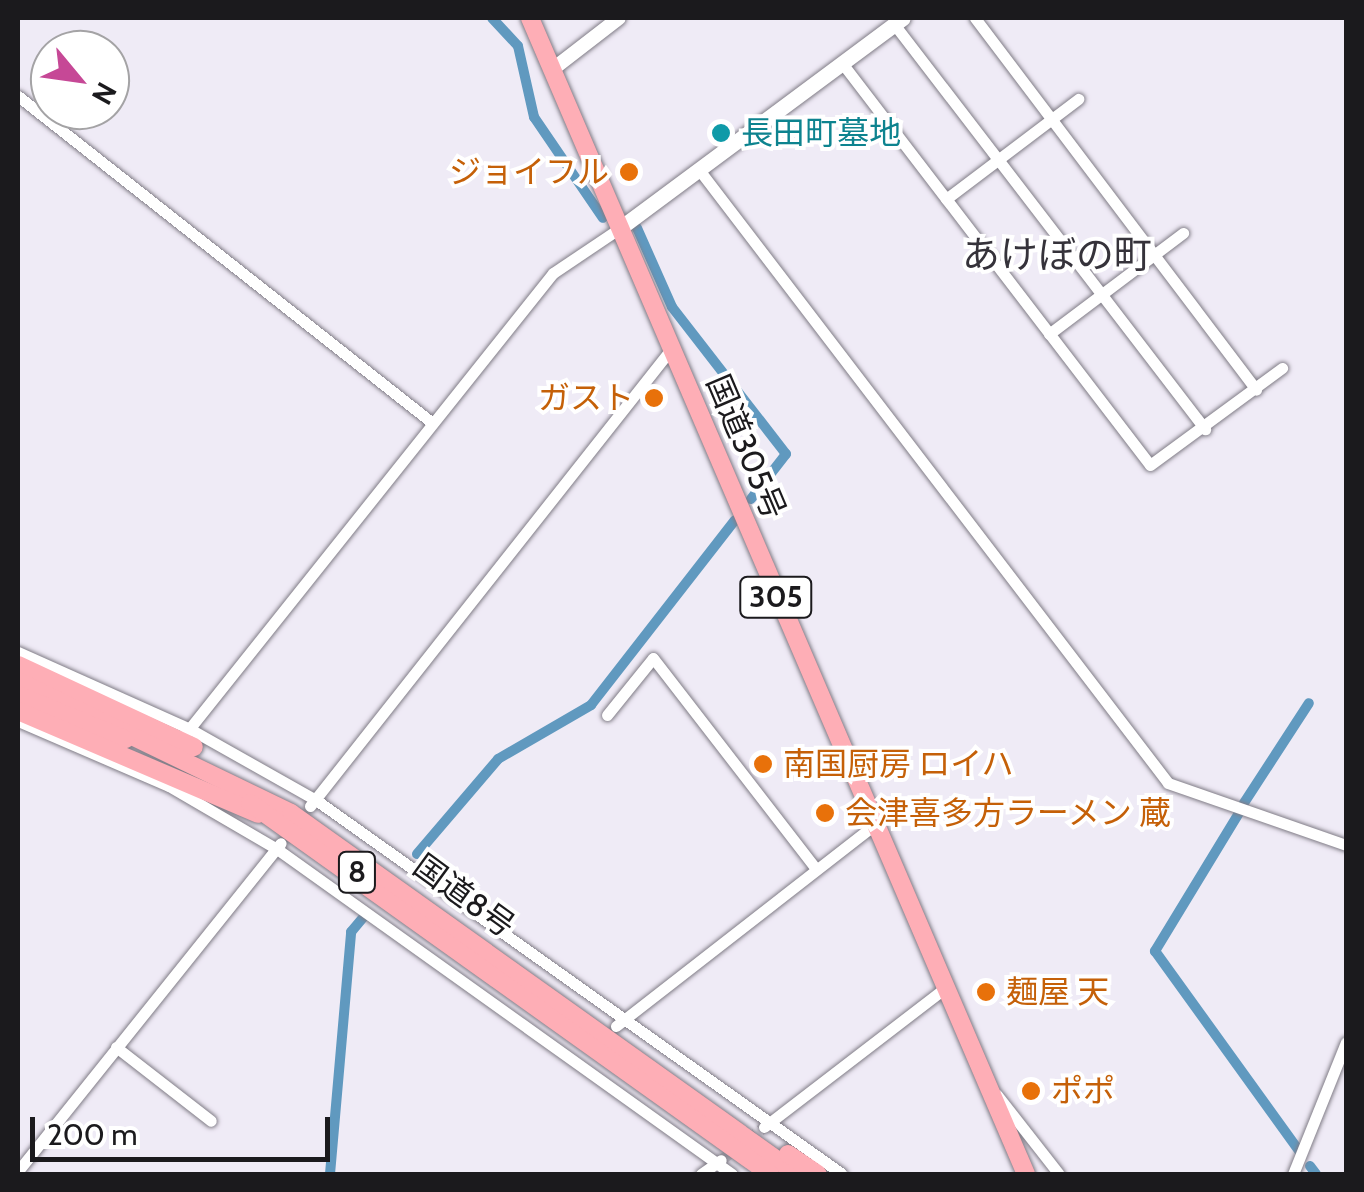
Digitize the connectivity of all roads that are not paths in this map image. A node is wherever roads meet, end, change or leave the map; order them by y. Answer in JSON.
{"nodes":[{"id":1,"x":530,"y":18,"type":"edge"},
{"id":2,"x":619,"y":18,"type":"edge"},
{"id":3,"x":975,"y":18,"type":"edge"},
{"id":4,"x":898,"y":21,"type":"edge"},
{"id":5,"x":842,"y":64,"type":"junction"},
{"id":6,"x":553,"y":69,"type":"junction"},
{"id":7,"x":18,"y":96,"type":"edge"},
{"id":8,"x":1078,"y":99,"type":"dead end"},
{"id":9,"x":1051,"y":120,"type":"junction"},
{"id":10,"x":998,"y":160,"type":"junction"},
{"id":11,"x":700,"y":171,"type":"junction"},
{"id":12,"x":946,"y":198,"type":"junction"},
{"id":13,"x":620,"y":228,"type":"junction"},
{"id":14,"x":1184,"y":234,"type":"dead end"},
{"id":15,"x":1154,"y":255,"type":"junction"},
{"id":16,"x":1100,"y":296,"type":"junction"},
{"id":17,"x":1049,"y":334,"type":"junction"},
{"id":18,"x":671,"y":348,"type":"junction"},
{"id":19,"x":1282,"y":368,"type":"dead end"},
{"id":20,"x":1256,"y":390,"type":"junction"},
{"id":21,"x":430,"y":421,"type":"junction"},
{"id":22,"x":1204,"y":430,"type":"junction"},
{"id":23,"x":18,"y":652,"type":"edge"},
{"id":24,"x":18,"y":665,"type":"edge"},
{"id":25,"x":18,"y":681,"type":"edge"},
{"id":26,"x":18,"y":695,"type":"edge"},
{"id":27,"x":18,"y":712,"type":"edge"},
{"id":28,"x":608,"y":716,"type":"dead end"},
{"id":29,"x":18,"y":721,"type":"edge"},
{"id":30,"x":187,"y":732,"type":"junction"},
{"id":31,"x":313,"y":803,"type":"junction"},
{"id":32,"x":877,"y":823,"type":"junction"},
{"id":33,"x":286,"y":834,"type":"junction"},
{"id":34,"x":1346,"y":845,"type":"edge"},
{"id":35,"x":816,"y":869,"type":"junction"},
{"id":36,"x":944,"y":988,"type":"junction"},
{"id":37,"x":620,"y":1022,"type":"junction"},
{"id":38,"x":1346,"y":1042,"type":"edge"},
{"id":39,"x":116,"y":1047,"type":"junction"},
{"id":40,"x":572,"y":1055,"type":"junction"},
{"id":41,"x":558,"y":1070,"type":"dead end"},
{"id":42,"x":660,"y":1076,"type":"junction"},
{"id":43,"x":987,"y":1083,"type":"junction"},
{"id":44,"x":666,"y":1100,"type":"junction"},
{"id":45,"x":212,"y":1121,"type":"dead end"},
{"id":46,"x":767,"y":1125,"type":"junction"},
{"id":47,"x":719,"y":1161,"type":"junction"},
{"id":48,"x":18,"y":1171,"type":"edge"},
{"id":49,"x":701,"y":1174,"type":"edge"},
{"id":50,"x":732,"y":1174,"type":"edge"},
{"id":51,"x":753,"y":1174,"type":"edge"},
{"id":52,"x":770,"y":1174,"type":"edge"},
{"id":53,"x":797,"y":1174,"type":"edge"},
{"id":54,"x":818,"y":1174,"type":"edge"},
{"id":55,"x":842,"y":1174,"type":"edge"},
{"id":56,"x":1026,"y":1174,"type":"edge"},
{"id":57,"x":1060,"y":1174,"type":"edge"},
{"id":58,"x":1293,"y":1174,"type":"edge"}],
"edges":[{"from":1,"to":6,"type":"highway","name":"国道305号","number":"305"},
{"from":2,"to":6,"type":"street"},
{"from":3,"to":9,"type":"street"},
{"from":4,"to":5,"type":"main road"},
{"from":4,"to":10,"type":"street"},
{"from":5,"to":11,"type":"main road"},
{"from":5,"to":12,"type":"street"},
{"from":6,"to":13,"type":"highway","name":"国道305号","number":"305"},
{"from":7,"to":21,"type":"street"},
{"from":8,"to":9,"type":"street"},
{"from":9,"to":10,"type":"street"},
{"from":9,"to":15,"type":"street"},
{"from":10,"to":12,"type":"street"},
{"from":10,"to":16,"type":"street"},
{"from":11,"to":13,"type":"main road"},
{"from":11,"to":34,"type":"street"},
{"from":12,"to":17,"type":"street"},
{"from":13,"to":18,"type":"highway","name":"国道305号","number":"305"},
{"from":13,"to":21,"type":"street"},
{"from":14,"to":15,"type":"street"},
{"from":15,"to":16,"type":"street"},
{"from":15,"to":20,"type":"street"},
{"from":16,"to":17,"type":"street"},
{"from":16,"to":22,"type":"street"},
{"from":17,"to":22,"type":"street"},
{"from":18,"to":31,"type":"street"},
{"from":18,"to":32,"type":"highway","name":"国道305号","number":"305"},
{"from":19,"to":20,"type":"street"},
{"from":20,"to":22,"type":"street"},
{"from":21,"to":30,"type":"street"},
{"from":23,"to":30,"type":"street"},
{"from":24,"to":33,"type":"highway","number":"8"},
{"from":25,"to":33,"type":"highway","name":"国道8号","number":"8"},
{"from":26,"to":33,"type":"highway","name":"国道8号","number":"8"},
{"from":27,"to":33,"type":"highway","number":"8"},
{"from":28,"to":35,"type":"street"},
{"from":29,"to":33,"type":"street"},
{"from":30,"to":31,"type":"street"},
{"from":31,"to":37,"type":"street"},
{"from":32,"to":35,"type":"street"},
{"from":32,"to":36,"type":"highway","name":"国道305号","number":"305"},
{"from":33,"to":39,"type":"street"},
{"from":33,"to":40,"type":"street"},
{"from":33,"to":42,"type":"highway","name":"国道8号","number":"8"},
{"from":33,"to":44,"type":"highway","name":"国道8号","number":"8"},
{"from":35,"to":37,"type":"street"},
{"from":36,"to":43,"type":"highway","name":"国道305号","number":"305"},
{"from":36,"to":46,"type":"street"},
{"from":37,"to":46,"type":"street"},
{"from":38,"to":58,"type":"street"},
{"from":39,"to":45,"type":"street"},
{"from":39,"to":48,"type":"street"},
{"from":40,"to":41,"type":"street"},
{"from":40,"to":47,"type":"street"},
{"from":42,"to":53,"type":"highway","name":"国道8号","number":"8"},
{"from":42,"to":54,"type":"highway","number":"8"},
{"from":43,"to":56,"type":"highway","name":"国道305号","number":"305"},
{"from":43,"to":57,"type":"street"},
{"from":44,"to":51,"type":"highway","number":"8"},
{"from":44,"to":52,"type":"highway","name":"国道8号","number":"8"},
{"from":46,"to":55,"type":"street"},
{"from":47,"to":49,"type":"street"},
{"from":47,"to":50,"type":"street"}]}
